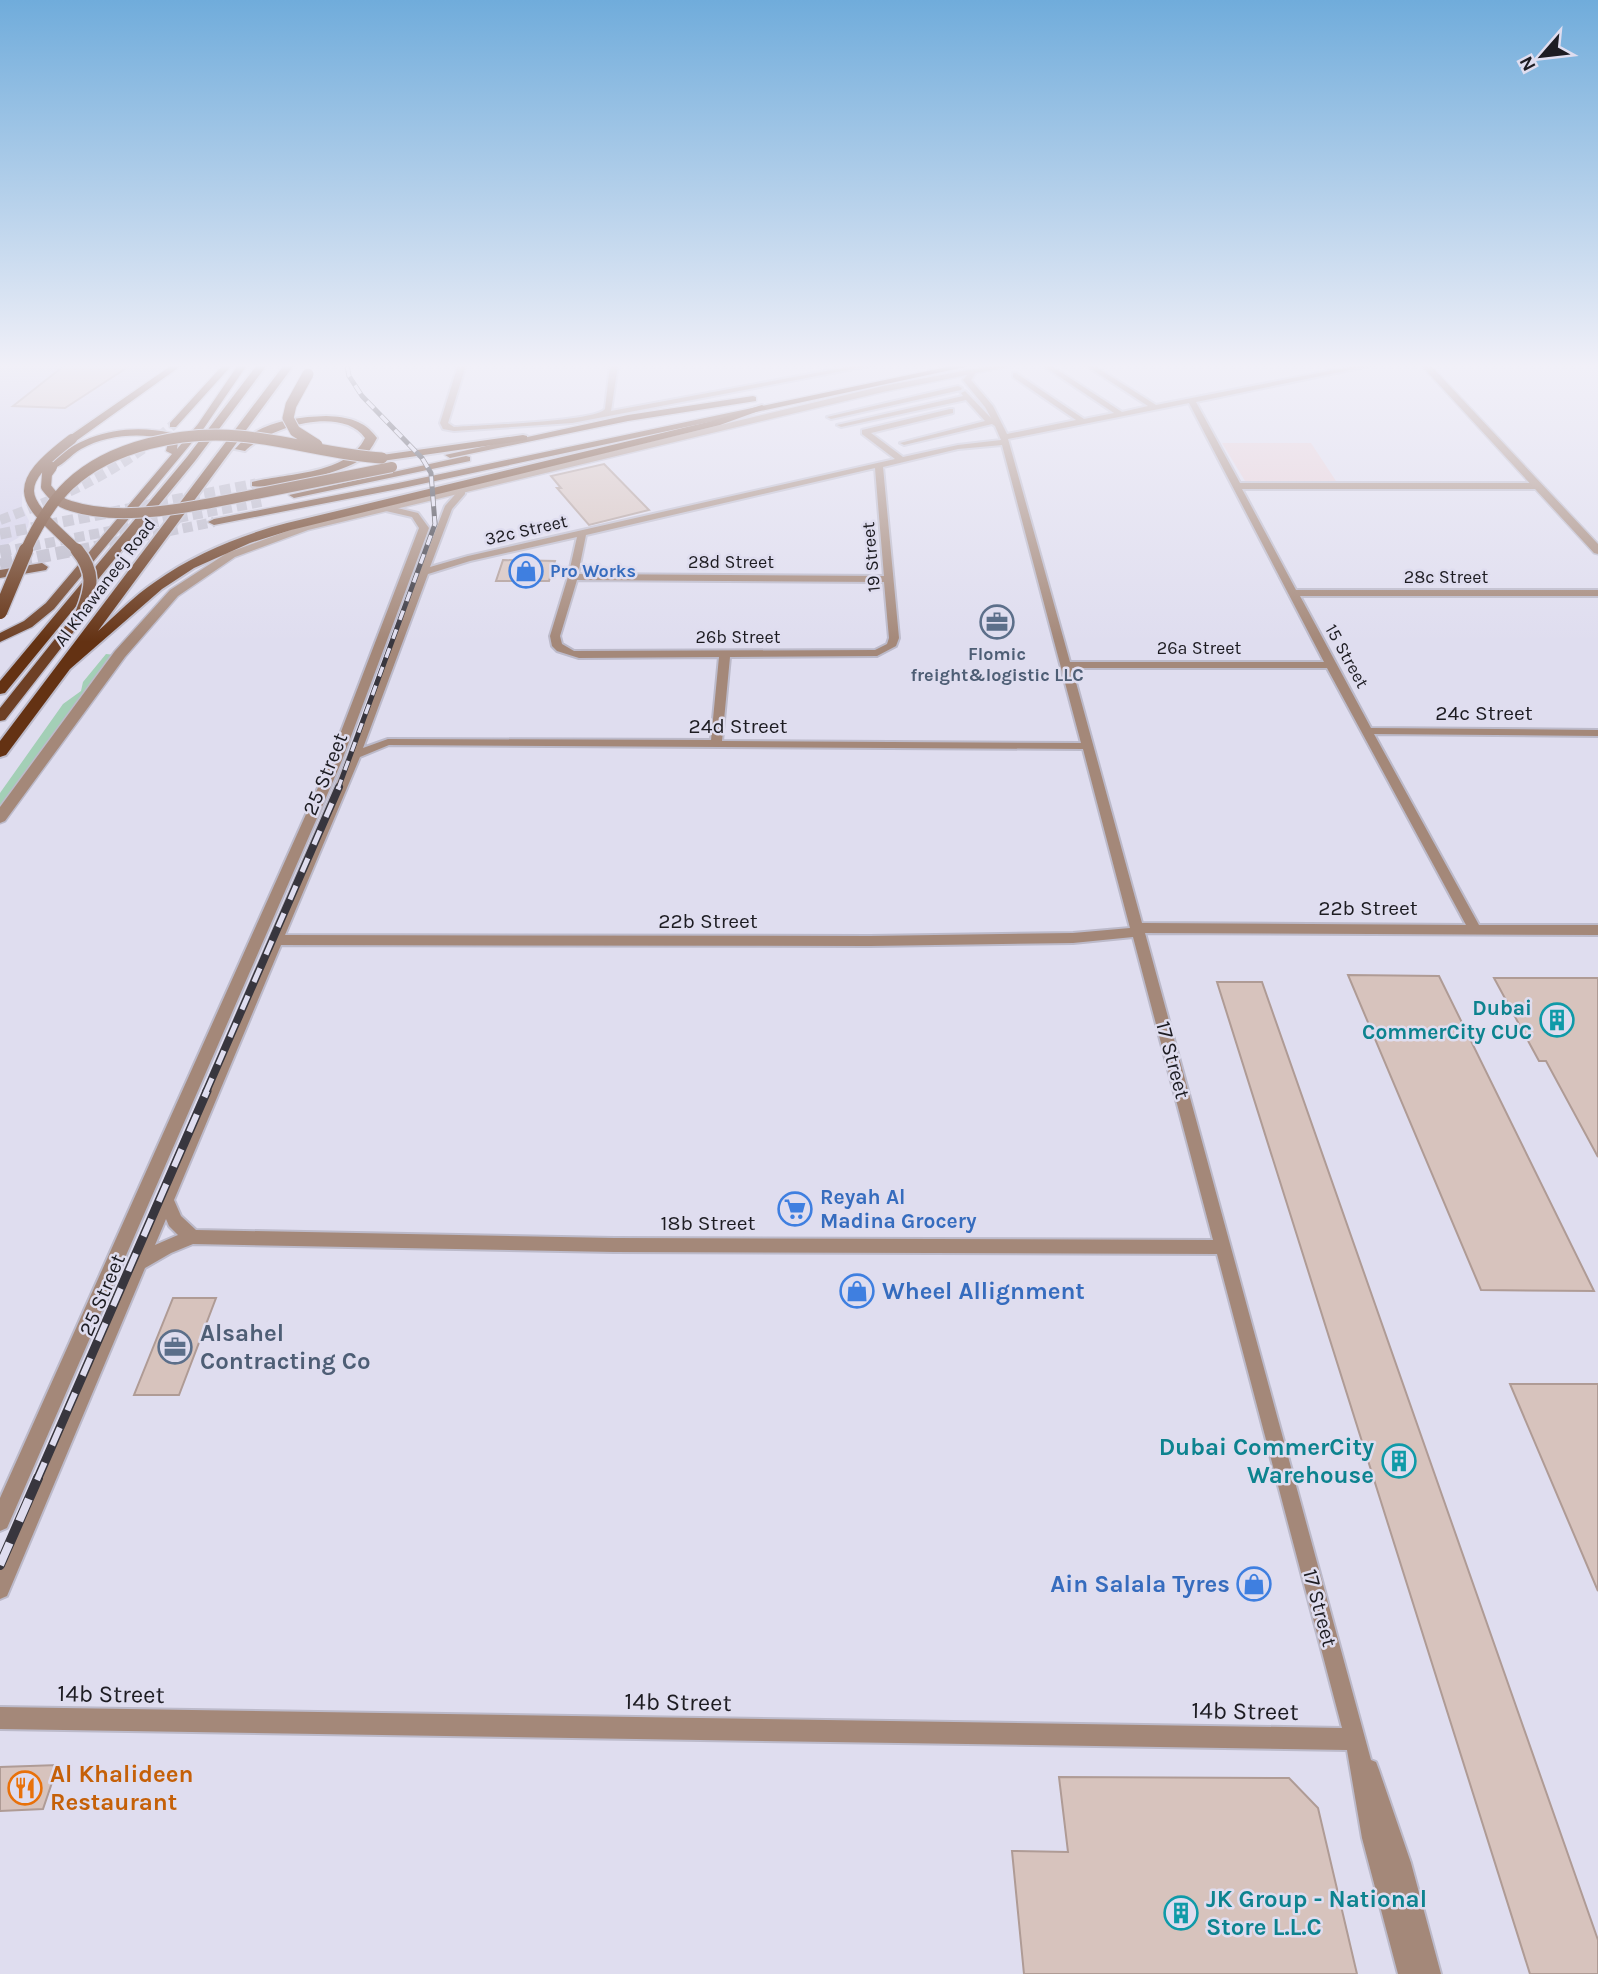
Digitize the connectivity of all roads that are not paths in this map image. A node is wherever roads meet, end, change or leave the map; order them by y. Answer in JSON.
{"nodes":[{"id":1,"x":51,"y":457,"type":"edge"},
{"id":2,"x":64,"y":457,"type":"edge"},
{"id":3,"x":113,"y":457,"type":"edge"},
{"id":4,"x":167,"y":457,"type":"edge"},
{"id":5,"x":174,"y":457,"type":"edge"},
{"id":6,"x":192,"y":457,"type":"edge"},
{"id":7,"x":222,"y":457,"type":"edge"},
{"id":8,"x":234,"y":457,"type":"edge"},
{"id":9,"x":357,"y":457,"type":"edge"},
{"id":10,"x":437,"y":457,"type":"edge"},
{"id":11,"x":483,"y":457,"type":"edge"},
{"id":12,"x":521,"y":457,"type":"edge"},
{"id":13,"x":581,"y":457,"type":"edge"},
{"id":14,"x":601,"y":457,"type":"edge"},
{"id":15,"x":898,"y":457,"type":"edge"},
{"id":16,"x":913,"y":457,"type":"edge"},
{"id":17,"x":1008,"y":457,"type":"edge"},
{"id":18,"x":1222,"y":457,"type":"edge"},
{"id":19,"x":1510,"y":457,"type":"edge"},
{"id":20,"x":902,"y":460,"type":"junction"},
{"id":21,"x":879,"y":465,"type":"junction"},
{"id":22,"x":162,"y":471,"type":"junction"},
{"id":23,"x":202,"y":484,"type":"junction"},
{"id":24,"x":256,"y":484,"type":"tunnel mouth"},
{"id":25,"x":398,"y":486,"type":"junction"},
{"id":26,"x":1237,"y":486,"type":"junction"},
{"id":27,"x":1537,"y":486,"type":"junction"},
{"id":28,"x":462,"y":492,"type":"junction"},
{"id":29,"x":266,"y":501,"type":"tunnel mouth"},
{"id":30,"x":389,"y":509,"type":"junction"},
{"id":31,"x":433,"y":516,"type":"junction"},
{"id":32,"x":215,"y":522,"type":"tunnel mouth"},
{"id":33,"x":582,"y":533,"type":"junction"},
{"id":34,"x":208,"y":535,"type":"tunnel mouth"},
{"id":35,"x":1598,"y":551,"type":"edge"},
{"id":36,"x":431,"y":557,"type":"junction"},
{"id":37,"x":468,"y":559,"type":"junction"},
{"id":38,"x":42,"y":567,"type":"dead end"},
{"id":39,"x":425,"y":572,"type":"junction"},
{"id":40,"x":0,"y":574,"type":"edge"},
{"id":41,"x":573,"y":577,"type":"junction"},
{"id":42,"x":889,"y":579,"type":"junction"},
{"id":43,"x":1294,"y":593,"type":"junction"},
{"id":44,"x":1598,"y":593,"type":"edge"},
{"id":45,"x":0,"y":612,"type":"edge"},
{"id":46,"x":0,"y":639,"type":"edge"},
{"id":47,"x":891,"y":646,"type":"joint"},
{"id":48,"x":725,"y":654,"type":"junction"},
{"id":49,"x":67,"y":665,"type":"junction"},
{"id":50,"x":1066,"y":665,"type":"junction"},
{"id":51,"x":1331,"y":665,"type":"junction"},
{"id":52,"x":0,"y":690,"type":"edge"},
{"id":53,"x":0,"y":717,"type":"edge"},
{"id":54,"x":366,"y":728,"type":"junction"},
{"id":55,"x":1369,"y":732,"type":"junction"},
{"id":56,"x":1598,"y":733,"type":"edge"},
{"id":57,"x":388,"y":742,"type":"junction"},
{"id":58,"x":716,"y":745,"type":"junction"},
{"id":59,"x":1088,"y":746,"type":"junction"},
{"id":60,"x":0,"y":752,"type":"edge"},
{"id":61,"x":355,"y":755,"type":"junction"},
{"id":62,"x":0,"y":818,"type":"edge"},
{"id":63,"x":1475,"y":929,"type":"junction"},
{"id":64,"x":1138,"y":930,"type":"junction"},
{"id":65,"x":1598,"y":930,"type":"edge"},
{"id":66,"x":279,"y":940,"type":"junction"},
{"id":67,"x":166,"y":1200,"type":"junction"},
{"id":68,"x":192,"y":1237,"type":"junction"},
{"id":69,"x":1223,"y":1247,"type":"junction"},
{"id":70,"x":139,"y":1264,"type":"junction"},
{"id":71,"x":0,"y":1521,"type":"edge"},
{"id":72,"x":0,"y":1589,"type":"edge"},
{"id":73,"x":0,"y":1718,"type":"edge"},
{"id":74,"x":1356,"y":1739,"type":"junction"},
{"id":75,"x":1410,"y":1974,"type":"edge"},
{"id":76,"x":1429,"y":1974,"type":"edge"}],
"edges":[{"from":1,"to":53,"type":"main road","bridge":true},
{"from":2,"to":10,"type":"main road","bridge":true},
{"from":3,"to":45,"type":"highway","bridge":true},
{"from":4,"to":22,"type":"main road","bridge":true},
{"from":5,"to":22,"type":"main road"},
{"from":6,"to":52,"type":"highway","name":"Al Khawaneej Road"},
{"from":7,"to":23,"type":"highway","name":"Al Khawaneej Road"},
{"from":8,"to":23,"type":"highway"},
{"from":9,"to":24,"type":"highway"},
{"from":11,"to":29,"type":"main road"},
{"from":12,"to":25,"type":"main road"},
{"from":13,"to":49,"type":"highway"},
{"from":14,"to":28,"type":"street"},
{"from":15,"to":20,"type":"street"},
{"from":16,"to":20,"type":"street","name":"32c Street"},
{"from":17,"to":50,"type":"street","name":"17 Street"},
{"from":18,"to":26,"type":"street","name":"15 Street"},
{"from":19,"to":27,"type":"street"},
{"from":20,"to":21,"type":"street","name":"32c Street"},
{"from":21,"to":33,"type":"street","name":"32c Street"},
{"from":21,"to":42,"type":"street","name":"19 Street"},
{"from":22,"to":46,"type":"main road"},
{"from":23,"to":49,"type":"highway","name":"Al Khawaneej Road"},
{"from":25,"to":32,"type":"main road"},
{"from":25,"to":34,"type":"main road"},
{"from":26,"to":27,"type":"street"},
{"from":26,"to":43,"type":"street","name":"15 Street"},
{"from":27,"to":35,"type":"street"},
{"from":28,"to":30,"type":"street"},
{"from":28,"to":31,"type":"street","name":"25 Street"},
{"from":30,"to":31,"type":"street"},
{"from":30,"to":62,"type":"street"},
{"from":31,"to":36,"type":"street","name":"25 Street"},
{"from":31,"to":71,"type":"street","name":"25 Street"},
{"from":33,"to":37,"type":"street","name":"32c Street"},
{"from":33,"to":41,"type":"street"},
{"from":36,"to":37,"type":"street"},
{"from":36,"to":39,"type":"street","name":"25 Street"},
{"from":37,"to":39,"type":"street","name":"32c Street"},
{"from":38,"to":40,"type":"main road"},
{"from":39,"to":54,"type":"street","name":"25 Street"},
{"from":41,"to":42,"type":"street","name":"28d Street"},
{"from":41,"to":48,"type":"street","name":"26b Street"},
{"from":42,"to":47,"type":"street","name":"19 Street"},
{"from":43,"to":44,"type":"street","name":"28c Street"},
{"from":43,"to":51,"type":"street","name":"15 Street"},
{"from":47,"to":48,"type":"street","name":"26b Street"},
{"from":48,"to":58,"type":"street"},
{"from":49,"to":60,"type":"highway","name":"Al Khawaneej Road"},
{"from":50,"to":51,"type":"street","name":"26a Street"},
{"from":50,"to":59,"type":"street","name":"17 Street"},
{"from":51,"to":55,"type":"street","name":"15 Street"},
{"from":54,"to":57,"type":"street"},
{"from":54,"to":61,"type":"street","name":"25 Street"},
{"from":55,"to":56,"type":"street","name":"24c Street"},
{"from":55,"to":63,"type":"street","name":"15 Street"},
{"from":57,"to":58,"type":"street","name":"24d Street"},
{"from":57,"to":61,"type":"street","name":"24d Street"},
{"from":58,"to":59,"type":"street","name":"24d Street"},
{"from":59,"to":64,"type":"street","name":"17 Street"},
{"from":61,"to":66,"type":"street","name":"25 Street"},
{"from":63,"to":64,"type":"street","name":"22b Street"},
{"from":63,"to":65,"type":"street","name":"22b Street"},
{"from":64,"to":66,"type":"street","name":"22b Street"},
{"from":64,"to":69,"type":"street","name":"17 Street"},
{"from":66,"to":67,"type":"street","name":"25 Street"},
{"from":67,"to":68,"type":"street"},
{"from":67,"to":70,"type":"street","name":"25 Street"},
{"from":68,"to":69,"type":"street","name":"18b Street"},
{"from":68,"to":70,"type":"street","name":"18b Street"},
{"from":69,"to":74,"type":"street","name":"17 Street"},
{"from":70,"to":72,"type":"street","name":"25 Street"},
{"from":73,"to":74,"type":"street","name":"14b Street"},
{"from":74,"to":75,"type":"street","name":"17 Street"},
{"from":74,"to":76,"type":"street","name":"17 Street"}]}
